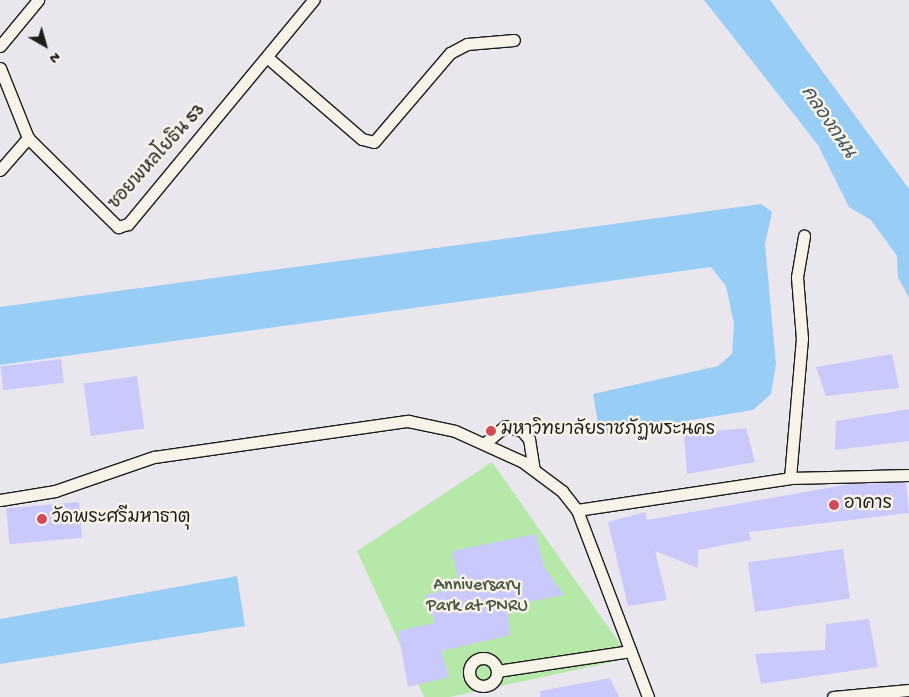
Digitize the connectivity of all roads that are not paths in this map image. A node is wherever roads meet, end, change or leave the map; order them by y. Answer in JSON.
{"nodes":[{"id":1,"x":38,"y":0,"type":"edge"},
{"id":2,"x":313,"y":0,"type":"edge"},
{"id":3,"x":514,"y":40,"type":"dead end"},
{"id":4,"x":0,"y":46,"type":"edge"},
{"id":5,"x":268,"y":58,"type":"junction"},
{"id":6,"x":0,"y":68,"type":"edge"},
{"id":7,"x":28,"y":138,"type":"junction"},
{"id":8,"x":0,"y":170,"type":"edge"},
{"id":9,"x":804,"y":236,"type":"dead end"},
{"id":10,"x":485,"y":443,"type":"junction"},
{"id":11,"x":534,"y":469,"type":"junction"},
{"id":12,"x":909,"y":476,"type":"edge"},
{"id":13,"x":790,"y":478,"type":"junction"},
{"id":14,"x":0,"y":500,"type":"edge"},
{"id":15,"x":577,"y":510,"type":"junction"},
{"id":16,"x":631,"y":651,"type":"junction"},
{"id":17,"x":497,"y":671,"type":"dead end"},
{"id":18,"x":909,"y":690,"type":"edge"},
{"id":19,"x":648,"y":697,"type":"edge"},
{"id":20,"x":833,"y":697,"type":"edge"}],
"edges":[{"from":1,"to":4,"type":"street"},
{"from":2,"to":5,"type":"street","name":"ซอยพหลโยธิน 53"},
{"from":3,"to":5,"type":"street"},
{"from":5,"to":7,"type":"street","name":"ซอยพหลโยธิน 53"},
{"from":6,"to":7,"type":"street","name":"ซอยพหลโยธิน 53"},
{"from":7,"to":8,"type":"street"},
{"from":9,"to":13,"type":"street"},
{"from":10,"to":11,"type":"street"},
{"from":10,"to":11,"type":"street"},
{"from":10,"to":14,"type":"street"},
{"from":11,"to":15,"type":"street"},
{"from":12,"to":13,"type":"street"},
{"from":13,"to":15,"type":"street"},
{"from":15,"to":16,"type":"street"},
{"from":16,"to":17,"type":"street"},
{"from":16,"to":19,"type":"street"},
{"from":18,"to":20,"type":"street"}]}
